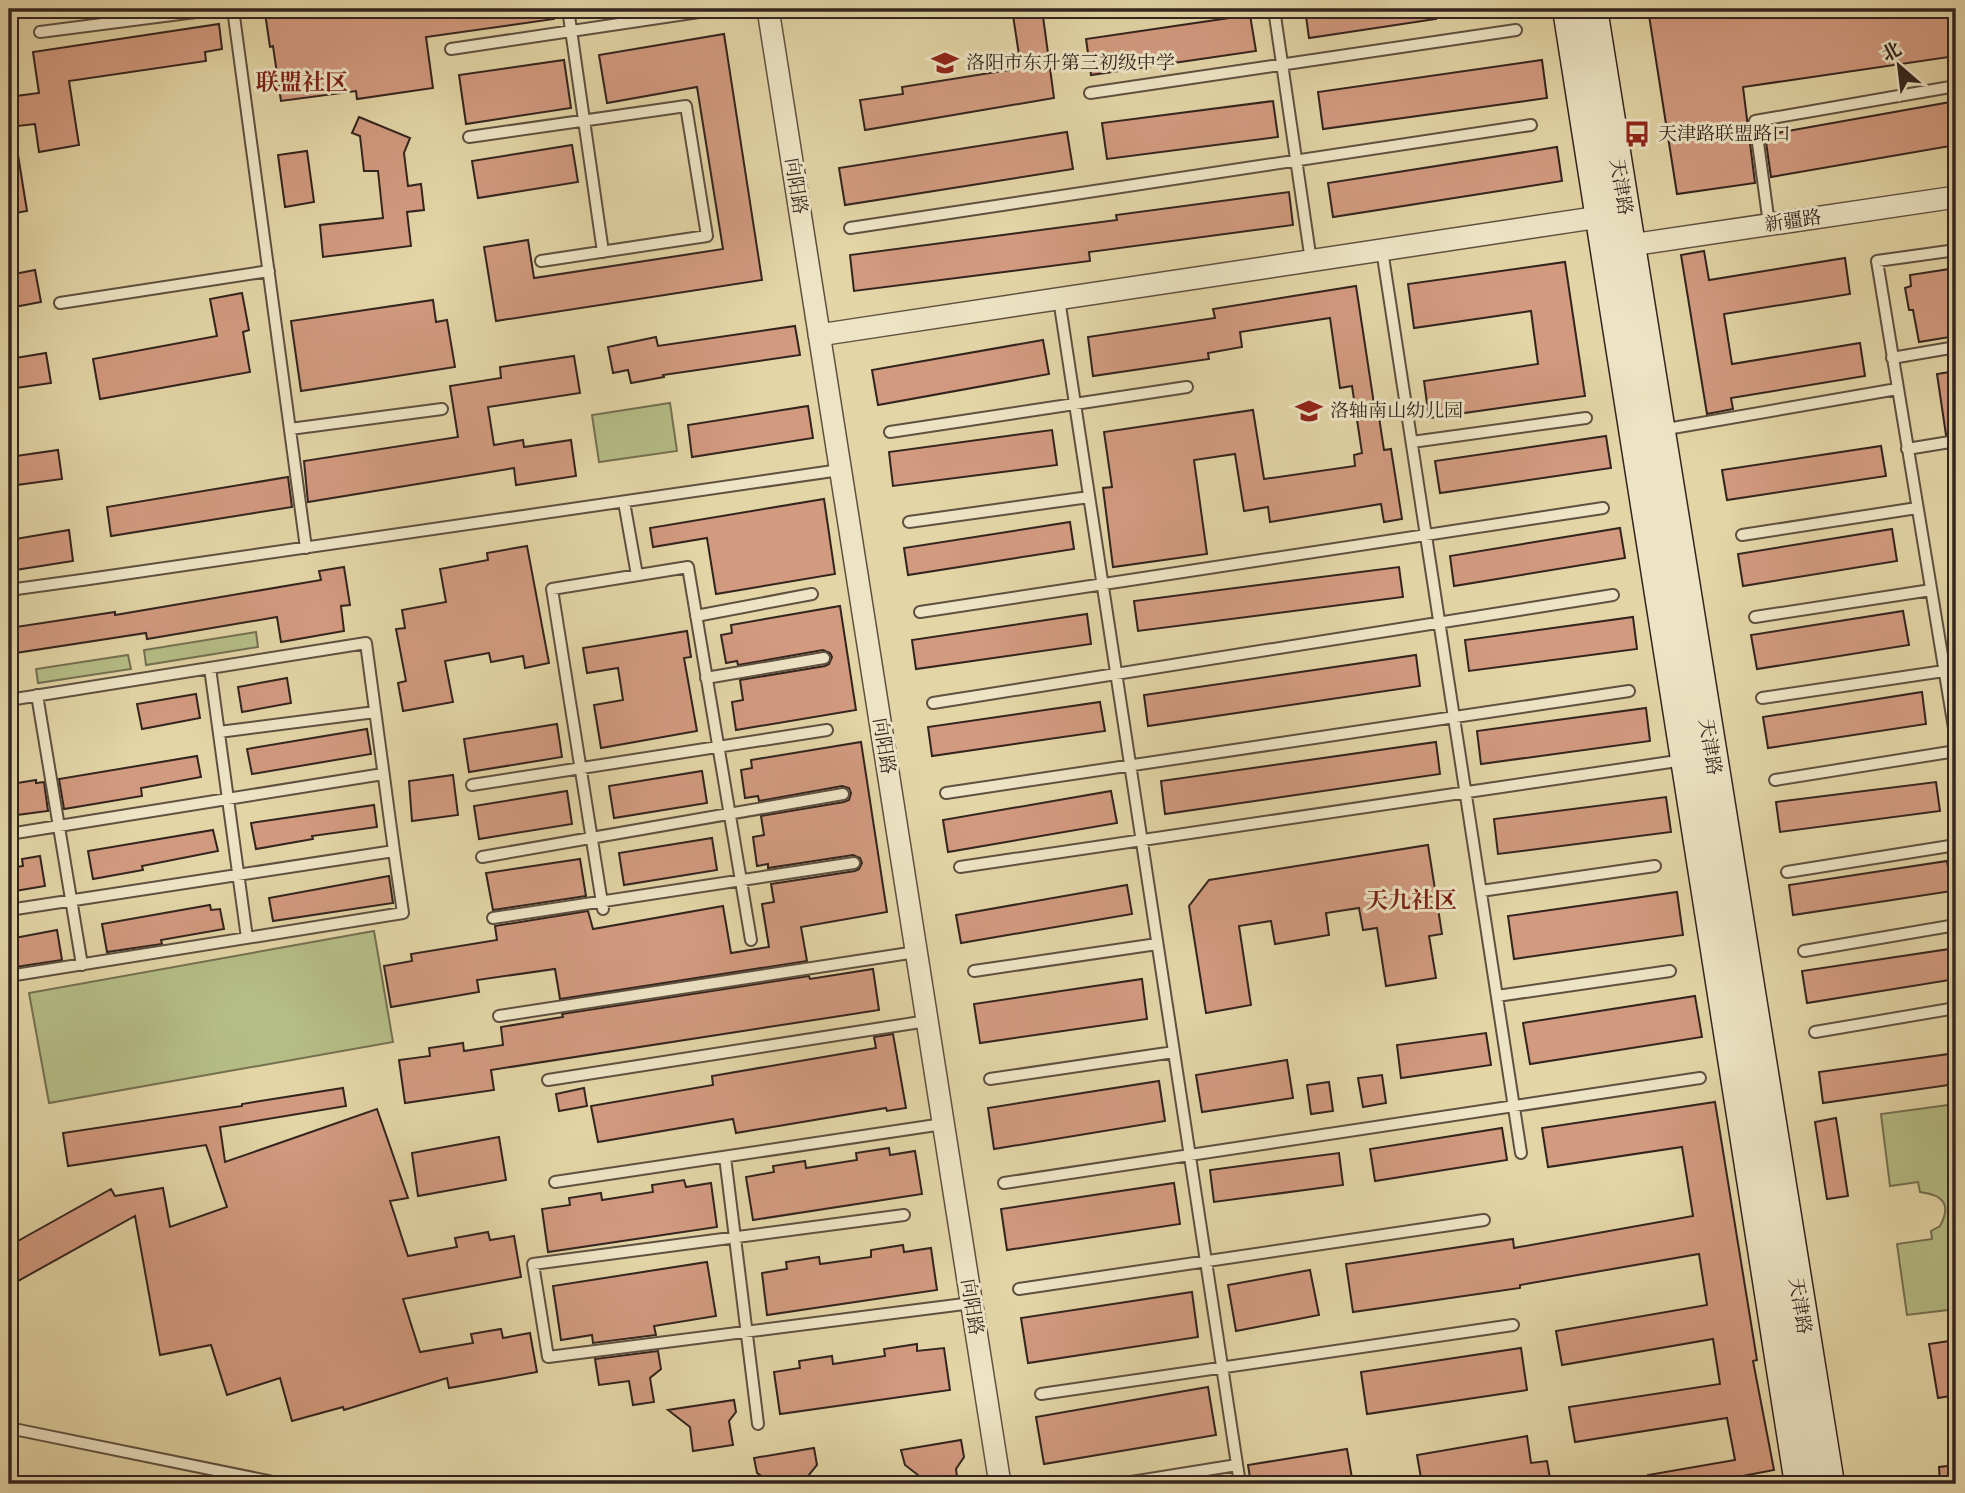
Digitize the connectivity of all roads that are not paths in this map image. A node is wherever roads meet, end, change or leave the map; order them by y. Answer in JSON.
{"nodes":[{"id":1,"x":219,"y":9,"type":"edge"},
{"id":2,"x":233,"y":9,"type":"edge"},
{"id":3,"x":568,"y":9,"type":"edge"},
{"id":4,"x":719,"y":9,"type":"edge"},
{"id":5,"x":768,"y":9,"type":"edge"},
{"id":6,"x":1274,"y":9,"type":"edge"},
{"id":7,"x":1568,"y":9,"type":"edge"},
{"id":8,"x":1592,"y":9,"type":"edge"},
{"id":9,"x":1516,"y":30,"type":"dead end"},
{"id":10,"x":571,"y":31,"type":"junction"},
{"id":11,"x":40,"y":32,"type":"dead end"},
{"id":12,"x":451,"y":49,"type":"dead end"},
{"id":13,"x":1282,"y":65,"type":"junction"},
{"id":14,"x":1956,"y":86,"type":"edge"},
{"id":15,"x":1090,"y":93,"type":"dead end"},
{"id":16,"x":584,"y":120,"type":"junction"},
{"id":17,"x":1531,"y":125,"type":"dead end"},
{"id":18,"x":470,"y":137,"type":"dead end"},
{"id":19,"x":1296,"y":160,"type":"junction"},
{"id":20,"x":1956,"y":197,"type":"edge"},
{"id":21,"x":1613,"y":215,"type":"junction"},
{"id":22,"x":1769,"y":224,"type":"junction"},
{"id":23,"x":850,"y":228,"type":"dead end"},
{"id":24,"x":1631,"y":245,"type":"junction"},
{"id":25,"x":1382,"y":250,"type":"junction"},
{"id":26,"x":1956,"y":250,"type":"edge"},
{"id":27,"x":603,"y":252,"type":"junction"},
{"id":28,"x":541,"y":261,"type":"dead end"},
{"id":29,"x":1311,"y":261,"type":"junction"},
{"id":30,"x":269,"y":271,"type":"junction"},
{"id":31,"x":1059,"y":299,"type":"junction"},
{"id":32,"x":60,"y":303,"type":"dead end"},
{"id":33,"x":819,"y":335,"type":"junction"},
{"id":34,"x":1956,"y":347,"type":"edge"},
{"id":35,"x":1892,"y":358,"type":"junction"},
{"id":36,"x":1187,"y":387,"type":"dead end"},
{"id":37,"x":1897,"y":389,"type":"junction"},
{"id":38,"x":1075,"y":404,"type":"junction"},
{"id":39,"x":442,"y":409,"type":"dead end"},
{"id":40,"x":1586,"y":418,"type":"dead end"},
{"id":41,"x":290,"y":429,"type":"junction"},
{"id":42,"x":890,"y":432,"type":"dead end"},
{"id":43,"x":1646,"y":432,"type":"junction"},
{"id":44,"x":1956,"y":441,"type":"edge"},
{"id":45,"x":1412,"y":442,"type":"junction"},
{"id":46,"x":1908,"y":449,"type":"junction"},
{"id":47,"x":841,"y":470,"type":"junction"},
{"id":48,"x":1089,"y":497,"type":"junction"},
{"id":49,"x":624,"y":502,"type":"junction"},
{"id":50,"x":1603,"y":508,"type":"dead end"},
{"id":51,"x":1917,"y":508,"type":"junction"},
{"id":52,"x":909,"y":522,"type":"dead end"},
{"id":53,"x":1426,"y":535,"type":"junction"},
{"id":54,"x":1742,"y":535,"type":"dead end"},
{"id":55,"x":306,"y":548,"type":"junction"},
{"id":56,"x":637,"y":575,"type":"junction"},
{"id":57,"x":1102,"y":584,"type":"junction"},
{"id":58,"x":9,"y":590,"type":"edge"},
{"id":59,"x":1931,"y":590,"type":"junction"},
{"id":60,"x":812,"y":594,"type":"dead end"},
{"id":61,"x":1613,"y":595,"type":"dead end"},
{"id":62,"x":919,"y":612,"type":"dead end"},
{"id":63,"x":696,"y":617,"type":"junction"},
{"id":64,"x":1755,"y":617,"type":"dead end"},
{"id":65,"x":1440,"y":623,"type":"junction"},
{"id":66,"x":824,"y":658,"type":"dead end"},
{"id":67,"x":210,"y":668,"type":"junction"},
{"id":68,"x":1944,"y":671,"type":"junction"},
{"id":69,"x":1116,"y":674,"type":"junction"},
{"id":70,"x":706,"y":678,"type":"junction"},
{"id":71,"x":1629,"y":691,"type":"dead end"},
{"id":72,"x":37,"y":695,"type":"junction"},
{"id":73,"x":1762,"y":698,"type":"dead end"},
{"id":74,"x":9,"y":700,"type":"edge"},
{"id":75,"x":933,"y":703,"type":"dead end"},
{"id":76,"x":375,"y":712,"type":"junction"},
{"id":77,"x":1454,"y":717,"type":"junction"},
{"id":78,"x":827,"y":730,"type":"dead end"},
{"id":79,"x":219,"y":732,"type":"junction"},
{"id":80,"x":1956,"y":740,"type":"edge"},
{"id":81,"x":718,"y":747,"type":"junction"},
{"id":82,"x":1956,"y":751,"type":"edge"},
{"id":83,"x":1698,"y":757,"type":"junction"},
{"id":84,"x":1130,"y":765,"type":"junction"},
{"id":85,"x":580,"y":768,"type":"junction"},
{"id":86,"x":383,"y":774,"type":"junction"},
{"id":87,"x":1775,"y":780,"type":"dead end"},
{"id":88,"x":472,"y":785,"type":"dead end"},
{"id":89,"x":1466,"y":792,"type":"junction"},
{"id":90,"x":946,"y":793,"type":"dead end"},
{"id":91,"x":844,"y":794,"type":"dead end"},
{"id":92,"x":228,"y":799,"type":"junction"},
{"id":93,"x":730,"y":814,"type":"junction"},
{"id":94,"x":59,"y":826,"type":"junction"},
{"id":95,"x":9,"y":834,"type":"edge"},
{"id":96,"x":591,"y":838,"type":"junction"},
{"id":97,"x":1142,"y":840,"type":"junction"},
{"id":98,"x":1956,"y":845,"type":"edge"},
{"id":99,"x":394,"y":851,"type":"junction"},
{"id":100,"x":481,"y":857,"type":"dead end"},
{"id":101,"x":854,"y":863,"type":"dead end"},
{"id":102,"x":1655,"y":866,"type":"dead end"},
{"id":103,"x":960,"y":867,"type":"dead end"},
{"id":104,"x":1787,"y":872,"type":"dead end"},
{"id":105,"x":238,"y":875,"type":"junction"},
{"id":106,"x":741,"y":880,"type":"junction"},
{"id":107,"x":1481,"y":891,"type":"junction"},
{"id":108,"x":71,"y":901,"type":"junction"},
{"id":109,"x":602,"y":905,"type":"junction"},
{"id":110,"x":9,"y":911,"type":"edge"},
{"id":111,"x":493,"y":918,"type":"dead end"},
{"id":112,"x":1956,"y":925,"type":"edge"},
{"id":113,"x":247,"y":938,"type":"junction"},
{"id":114,"x":751,"y":940,"type":"dead end"},
{"id":115,"x":1157,"y":944,"type":"junction"},
{"id":116,"x":1804,"y":951,"type":"dead end"},
{"id":117,"x":916,"y":952,"type":"junction"},
{"id":118,"x":82,"y":965,"type":"junction"},
{"id":119,"x":974,"y":971,"type":"dead end"},
{"id":120,"x":1670,"y":971,"type":"dead end"},
{"id":121,"x":9,"y":976,"type":"edge"},
{"id":122,"x":1497,"y":996,"type":"junction"},
{"id":123,"x":1956,"y":1008,"type":"edge"},
{"id":124,"x":499,"y":1016,"type":"dead end"},
{"id":125,"x":927,"y":1021,"type":"junction"},
{"id":126,"x":1815,"y":1032,"type":"dead end"},
{"id":127,"x":1174,"y":1052,"type":"junction"},
{"id":128,"x":1700,"y":1078,"type":"dead end"},
{"id":129,"x":990,"y":1079,"type":"dead end"},
{"id":130,"x":548,"y":1080,"type":"dead end"},
{"id":131,"x":1514,"y":1107,"type":"junction"},
{"id":132,"x":943,"y":1124,"type":"junction"},
{"id":133,"x":1521,"y":1153,"type":"dead end"},
{"id":134,"x":1190,"y":1156,"type":"junction"},
{"id":135,"x":725,"y":1157,"type":"junction"},
{"id":136,"x":555,"y":1182,"type":"dead end"},
{"id":137,"x":1004,"y":1184,"type":"dead end"},
{"id":138,"x":904,"y":1215,"type":"dead end"},
{"id":139,"x":1483,"y":1220,"type":"dead end"},
{"id":140,"x":735,"y":1238,"type":"junction"},
{"id":141,"x":1206,"y":1262,"type":"junction"},
{"id":142,"x":1019,"y":1289,"type":"dead end"},
{"id":143,"x":972,"y":1303,"type":"junction"},
{"id":144,"x":1513,"y":1325,"type":"dead end"},
{"id":145,"x":746,"y":1332,"type":"junction"},
{"id":146,"x":1222,"y":1367,"type":"junction"},
{"id":147,"x":1041,"y":1394,"type":"dead end"},
{"id":148,"x":758,"y":1424,"type":"dead end"},
{"id":149,"x":9,"y":1428,"type":"edge"},
{"id":150,"x":1237,"y":1465,"type":"junction"},
{"id":151,"x":283,"y":1484,"type":"edge"},
{"id":152,"x":1000,"y":1484,"type":"edge"},
{"id":153,"x":1119,"y":1484,"type":"edge"},
{"id":154,"x":1240,"y":1484,"type":"edge"},
{"id":155,"x":1800,"y":1484,"type":"edge"},
{"id":156,"x":1829,"y":1484,"type":"edge"}],
"edges":[{"from":1,"to":11,"type":"lane"},
{"from":2,"to":30,"type":"lane"},
{"from":3,"to":10,"type":"lane"},
{"from":4,"to":10,"type":"lane"},
{"from":5,"to":33,"type":"street","name":"向阳路"},
{"from":6,"to":13,"type":"lane"},
{"from":7,"to":21,"type":"main road","name":"天津路"},
{"from":8,"to":21,"type":"main road","name":"天津路"},
{"from":9,"to":13,"type":"lane"},
{"from":10,"to":12,"type":"lane"},
{"from":10,"to":16,"type":"lane"},
{"from":13,"to":15,"type":"lane"},
{"from":13,"to":19,"type":"lane"},
{"from":14,"to":22,"type":"lane"},
{"from":16,"to":18,"type":"lane"},
{"from":16,"to":27,"type":"lane"},
{"from":16,"to":27,"type":"lane"},
{"from":17,"to":19,"type":"lane"},
{"from":19,"to":23,"type":"lane"},
{"from":19,"to":29,"type":"lane"},
{"from":20,"to":22,"type":"street","name":"新疆路"},
{"from":21,"to":24,"type":"main road","name":"天津路"},
{"from":21,"to":25,"type":"street"},
{"from":21,"to":43,"type":"main road","name":"天津路"},
{"from":22,"to":24,"type":"street","name":"新疆路"},
{"from":24,"to":43,"type":"main road","name":"天津路"},
{"from":25,"to":29,"type":"street"},
{"from":25,"to":45,"type":"lane"},
{"from":26,"to":35,"type":"lane"},
{"from":27,"to":28,"type":"lane"},
{"from":29,"to":31,"type":"street"},
{"from":30,"to":32,"type":"lane"},
{"from":30,"to":41,"type":"lane"},
{"from":31,"to":33,"type":"street"},
{"from":31,"to":38,"type":"lane"},
{"from":33,"to":47,"type":"street","name":"向阳路"},
{"from":34,"to":35,"type":"lane"},
{"from":35,"to":37,"type":"lane"},
{"from":36,"to":38,"type":"lane"},
{"from":37,"to":43,"type":"lane"},
{"from":37,"to":46,"type":"lane"},
{"from":38,"to":42,"type":"lane"},
{"from":38,"to":48,"type":"lane"},
{"from":39,"to":41,"type":"lane"},
{"from":40,"to":45,"type":"lane"},
{"from":41,"to":55,"type":"lane"},
{"from":43,"to":83,"type":"main road","name":"天津路"},
{"from":44,"to":46,"type":"lane"},
{"from":45,"to":53,"type":"lane"},
{"from":46,"to":51,"type":"lane"},
{"from":47,"to":49,"type":"lane"},
{"from":47,"to":117,"type":"street","name":"向阳路"},
{"from":48,"to":52,"type":"lane"},
{"from":48,"to":57,"type":"lane"},
{"from":49,"to":55,"type":"lane"},
{"from":49,"to":56,"type":"lane"},
{"from":50,"to":53,"type":"lane"},
{"from":51,"to":54,"type":"lane"},
{"from":51,"to":59,"type":"lane"},
{"from":53,"to":57,"type":"lane"},
{"from":53,"to":65,"type":"lane"},
{"from":55,"to":58,"type":"lane"},
{"from":56,"to":63,"type":"lane"},
{"from":56,"to":85,"type":"lane"},
{"from":57,"to":62,"type":"lane"},
{"from":57,"to":69,"type":"lane"},
{"from":59,"to":64,"type":"lane"},
{"from":59,"to":68,"type":"lane"},
{"from":60,"to":63,"type":"lane"},
{"from":61,"to":65,"type":"lane"},
{"from":63,"to":70,"type":"lane"},
{"from":65,"to":69,"type":"lane"},
{"from":65,"to":77,"type":"lane"},
{"from":66,"to":70,"type":"lane"},
{"from":67,"to":72,"type":"lane"},
{"from":67,"to":76,"type":"lane"},
{"from":67,"to":79,"type":"lane"},
{"from":68,"to":73,"type":"lane"},
{"from":68,"to":80,"type":"lane"},
{"from":69,"to":75,"type":"lane"},
{"from":69,"to":84,"type":"lane"},
{"from":70,"to":81,"type":"lane"},
{"from":71,"to":77,"type":"lane"},
{"from":72,"to":74,"type":"lane"},
{"from":72,"to":94,"type":"lane"},
{"from":76,"to":79,"type":"lane"},
{"from":76,"to":86,"type":"lane"},
{"from":77,"to":84,"type":"lane"},
{"from":77,"to":89,"type":"lane"},
{"from":78,"to":81,"type":"lane"},
{"from":79,"to":92,"type":"lane"},
{"from":81,"to":85,"type":"lane"},
{"from":81,"to":93,"type":"lane"},
{"from":82,"to":87,"type":"lane"},
{"from":83,"to":89,"type":"lane"},
{"from":83,"to":155,"type":"main road","name":"天津路"},
{"from":83,"to":156,"type":"main road","name":"天津路"},
{"from":84,"to":90,"type":"lane"},
{"from":84,"to":97,"type":"lane"},
{"from":85,"to":88,"type":"lane"},
{"from":85,"to":96,"type":"lane"},
{"from":86,"to":92,"type":"lane"},
{"from":86,"to":99,"type":"lane"},
{"from":89,"to":97,"type":"lane"},
{"from":89,"to":107,"type":"lane"},
{"from":91,"to":93,"type":"lane"},
{"from":92,"to":94,"type":"lane"},
{"from":92,"to":105,"type":"lane"},
{"from":93,"to":96,"type":"lane"},
{"from":93,"to":106,"type":"lane"},
{"from":94,"to":95,"type":"lane"},
{"from":94,"to":108,"type":"lane"},
{"from":96,"to":100,"type":"lane"},
{"from":96,"to":109,"type":"lane"},
{"from":97,"to":103,"type":"lane"},
{"from":97,"to":115,"type":"lane"},
{"from":98,"to":104,"type":"lane"},
{"from":99,"to":105,"type":"lane"},
{"from":99,"to":113,"type":"lane"},
{"from":101,"to":106,"type":"lane"},
{"from":102,"to":107,"type":"lane"},
{"from":105,"to":108,"type":"lane"},
{"from":105,"to":113,"type":"lane"},
{"from":106,"to":109,"type":"lane"},
{"from":106,"to":114,"type":"lane"},
{"from":107,"to":122,"type":"lane"},
{"from":108,"to":110,"type":"lane"},
{"from":108,"to":118,"type":"lane"},
{"from":109,"to":111,"type":"lane"},
{"from":112,"to":116,"type":"lane"},
{"from":113,"to":118,"type":"lane"},
{"from":115,"to":119,"type":"lane"},
{"from":115,"to":127,"type":"lane"},
{"from":117,"to":124,"type":"lane"},
{"from":117,"to":125,"type":"street","name":"向阳路"},
{"from":118,"to":121,"type":"lane"},
{"from":120,"to":122,"type":"lane"},
{"from":122,"to":131,"type":"lane"},
{"from":123,"to":126,"type":"lane"},
{"from":125,"to":130,"type":"lane"},
{"from":125,"to":132,"type":"street","name":"向阳路"},
{"from":127,"to":129,"type":"lane"},
{"from":127,"to":134,"type":"lane"},
{"from":128,"to":131,"type":"lane"},
{"from":131,"to":133,"type":"lane"},
{"from":131,"to":134,"type":"lane"},
{"from":132,"to":135,"type":"lane"},
{"from":132,"to":143,"type":"street","name":"向阳路"},
{"from":134,"to":137,"type":"lane"},
{"from":134,"to":141,"type":"lane"},
{"from":135,"to":136,"type":"lane"},
{"from":135,"to":140,"type":"lane"},
{"from":138,"to":140,"type":"lane"},
{"from":139,"to":141,"type":"lane"},
{"from":140,"to":145,"type":"lane"},
{"from":140,"to":145,"type":"lane"},
{"from":141,"to":142,"type":"lane"},
{"from":141,"to":146,"type":"lane"},
{"from":143,"to":145,"type":"lane"},
{"from":143,"to":152,"type":"street","name":"向阳路"},
{"from":144,"to":146,"type":"lane"},
{"from":145,"to":148,"type":"lane"},
{"from":146,"to":147,"type":"lane"},
{"from":146,"to":150,"type":"lane"},
{"from":149,"to":151,"type":"lane"},
{"from":150,"to":153,"type":"lane"},
{"from":150,"to":154,"type":"lane"}]}
